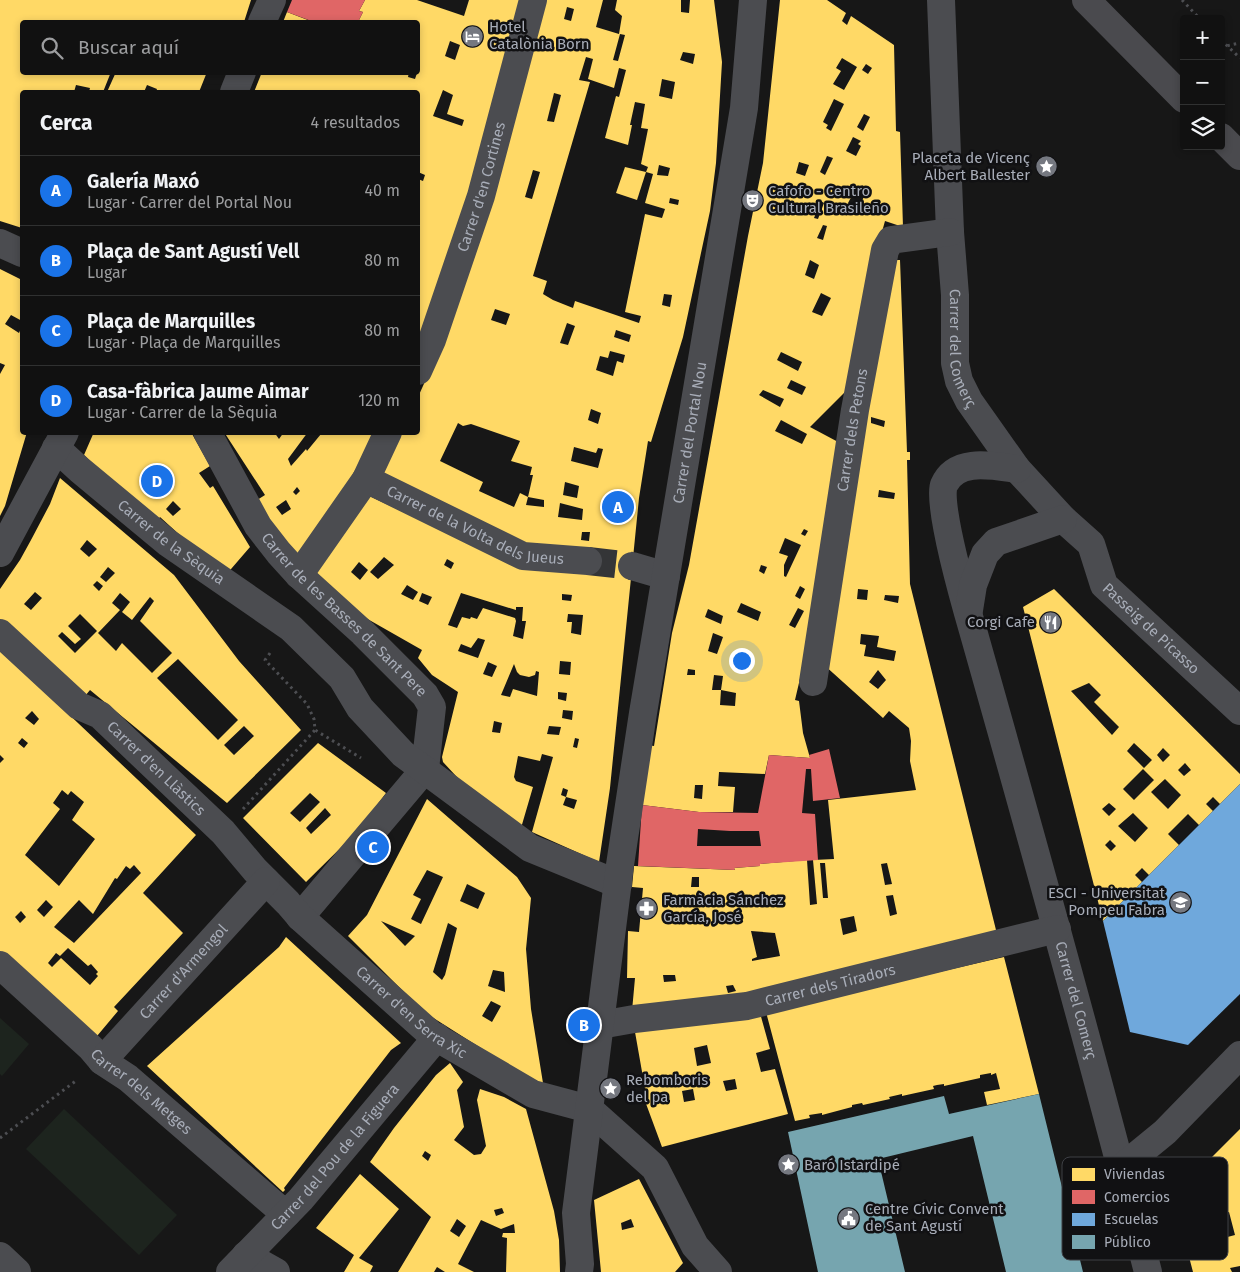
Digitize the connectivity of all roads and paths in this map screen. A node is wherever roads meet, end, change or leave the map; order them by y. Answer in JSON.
{"nodes":[{"id":1,"x":272,"y":0,"type":"edge"},
{"id":2,"x":533,"y":0,"type":"edge"},
{"id":3,"x":753,"y":0,"type":"edge"},
{"id":4,"x":941,"y":0,"type":"edge"},
{"id":5,"x":1086,"y":0,"type":"edge"},
{"id":6,"x":1182,"y":0,"type":"edge"},
{"id":7,"x":1196,"y":15,"type":"edge"},
{"id":8,"x":263,"y":20,"type":"edge"},
{"id":9,"x":1240,"y":43,"type":"edge"},
{"id":10,"x":1227,"y":46,"type":"joint"},
{"id":11,"x":1240,"y":58,"type":"edge"},
{"id":12,"x":241,"y":75,"type":"edge"},
{"id":13,"x":235,"y":90,"type":"edge"},
{"id":14,"x":1180,"y":95,"type":"edge"},
{"id":15,"x":1225,"y":141,"type":"edge"},
{"id":16,"x":1240,"y":156,"type":"edge"},
{"id":17,"x":950,"y":232,"type":"junction"},
{"id":18,"x":0,"y":243,"type":"edge"},
{"id":19,"x":20,"y":252,"type":"edge"},
{"id":20,"x":425,"y":337,"type":"edge"},
{"id":21,"x":420,"y":361,"type":"edge"},
{"id":22,"x":208,"y":435,"type":"edge"},
{"id":23,"x":387,"y":435,"type":"edge"},
{"id":24,"x":61,"y":440,"type":"edge"},
{"id":25,"x":1017,"y":469,"type":"junction"},
{"id":26,"x":366,"y":479,"type":"junction"},
{"id":27,"x":1063,"y":519,"type":"junction"},
{"id":28,"x":0,"y":553,"type":"edge"},
{"id":29,"x":588,"y":561,"type":"tunnel mouth"},
{"id":30,"x":632,"y":566,"type":"tunnel mouth"},
{"id":31,"x":299,"y":575,"type":"junction"},
{"id":32,"x":666,"y":576,"type":"junction"},
{"id":33,"x":968,"y":614,"type":"junction"},
{"id":34,"x":291,"y":628,"type":"junction"},
{"id":35,"x":0,"y":633,"type":"edge"},
{"id":36,"x":813,"y":682,"type":"dead end"},
{"id":37,"x":1240,"y":711,"type":"edge"},
{"id":38,"x":315,"y":730,"type":"junction"},
{"id":39,"x":362,"y":759,"type":"dead end"},
{"id":40,"x":425,"y":769,"type":"junction"},
{"id":41,"x":248,"y":804,"type":"dead end"},
{"id":42,"x":619,"y":875,"type":"junction"},
{"id":43,"x":266,"y":881,"type":"junction"},
{"id":44,"x":300,"y":917,"type":"junction"},
{"id":45,"x":1057,"y":929,"type":"junction"},
{"id":46,"x":0,"y":965,"type":"edge"},
{"id":47,"x":600,"y":1025,"type":"junction"},
{"id":48,"x":437,"y":1038,"type":"junction"},
{"id":49,"x":1240,"y":1055,"type":"edge"},
{"id":50,"x":102,"y":1061,"type":"junction"},
{"id":51,"x":590,"y":1110,"type":"junction"},
{"id":52,"x":0,"y":1138,"type":"edge"},
{"id":53,"x":1118,"y":1157,"type":"edge"},
{"id":54,"x":1134,"y":1157,"type":"edge"},
{"id":55,"x":287,"y":1213,"type":"junction"},
{"id":56,"x":0,"y":1256,"type":"edge"},
{"id":57,"x":238,"y":1264,"type":"edge"},
{"id":58,"x":17,"y":1272,"type":"edge"},
{"id":59,"x":276,"y":1272,"type":"edge"},
{"id":60,"x":579,"y":1272,"type":"edge"},
{"id":61,"x":718,"y":1272,"type":"edge"}],
"edges":[{"from":1,"to":8,"type":"street"},
{"from":2,"to":20,"type":"street","name":"Carrer d'en Cortines"},
{"from":3,"to":32,"type":"street","name":"Carrer del Portal Nou"},
{"from":4,"to":17,"type":"street","name":"Carrer del Comerç"},
{"from":5,"to":14,"type":"street"},
{"from":6,"to":7,"type":"path"},
{"from":9,"to":10,"type":"path"},
{"from":10,"to":11,"type":"path"},
{"from":12,"to":13,"type":"street"},
{"from":15,"to":16,"type":"street"},
{"from":17,"to":25,"type":"street","name":"Carrer del Comerç"},
{"from":17,"to":36,"type":"street","name":"Carrer dels Petons"},
{"from":18,"to":19,"type":"street"},
{"from":20,"to":21,"type":"street","name":"Carrer d'en Cortines"},
{"from":22,"to":31,"type":"street","name":"Carrer de les Basses de Sant Pere"},
{"from":23,"to":26,"type":"street"},
{"from":24,"to":28,"type":"street"},
{"from":24,"to":34,"type":"street","name":"Carrer de la Sèquia"},
{"from":25,"to":27,"type":"street","name":"Passeig de Picasso"},
{"from":25,"to":33,"type":"street","name":"Carrer del Comerç"},
{"from":26,"to":29,"type":"street","name":"Carrer de la Volta dels Jueus"},
{"from":26,"to":31,"type":"street"},
{"from":27,"to":33,"type":"street","name":"Carrer del Comerç"},
{"from":27,"to":37,"type":"street","name":"Passeig de Picasso"},
{"from":30,"to":32,"type":"street"},
{"from":31,"to":40,"type":"street","name":"Carrer de les Basses de Sant Pere"},
{"from":32,"to":42,"type":"street","name":"Carrer del Portal Nou"},
{"from":33,"to":45,"type":"street","name":"Carrer del Comerç"},
{"from":34,"to":38,"type":"path"},
{"from":34,"to":40,"type":"street","name":"Carrer de la Sèquia"},
{"from":35,"to":43,"type":"street","name":"Carrer d'en Llàstics"},
{"from":38,"to":39,"type":"path"},
{"from":38,"to":41,"type":"path"},
{"from":40,"to":42,"type":"street"},
{"from":40,"to":44,"type":"street"},
{"from":42,"to":47,"type":"street","name":"Carrer del Portal Nou"},
{"from":43,"to":44,"type":"street","name":"Carrer d'en Llàstics"},
{"from":43,"to":50,"type":"street","name":"Carrer d'Armengol"},
{"from":44,"to":48,"type":"street","name":"Carrer d'en Serra Xic"},
{"from":45,"to":47,"type":"street","name":"Carrer dels Tiradors"},
{"from":45,"to":53,"type":"street","name":"Carrer del Comerç"},
{"from":46,"to":50,"type":"street","name":"Carrer dels Metges"},
{"from":47,"to":51,"type":"street","name":"Carrer del Portal Nou"},
{"from":48,"to":51,"type":"street","name":"Carrer d'en Serra Xic"},
{"from":48,"to":55,"type":"street","name":"Carrer del Pou de la Figuera"},
{"from":49,"to":54,"type":"street"},
{"from":50,"to":52,"type":"path"},
{"from":50,"to":55,"type":"street","name":"Carrer dels Metges"},
{"from":51,"to":60,"type":"street","name":"Carrer del Portal Nou"},
{"from":51,"to":61,"type":"street"},
{"from":55,"to":57,"type":"street","name":"Carrer del Pou de la Figuera"},
{"from":56,"to":58,"type":"street"},
{"from":57,"to":59,"type":"street"}]}
